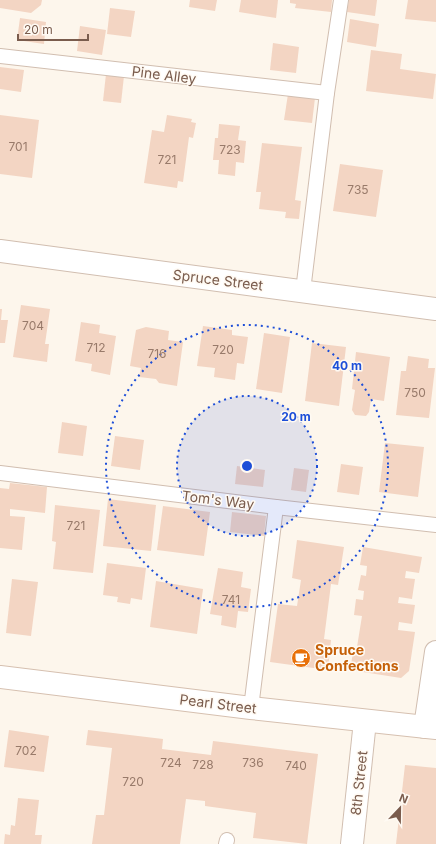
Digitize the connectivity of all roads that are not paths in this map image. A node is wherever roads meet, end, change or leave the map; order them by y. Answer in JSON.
{"nodes":[{"id":1,"x":341,"y":0,"type":"edge"},
{"id":2,"x":0,"y":56,"type":"edge"},
{"id":3,"x":327,"y":93,"type":"junction"},
{"id":4,"x":0,"y":251,"type":"edge"},
{"id":5,"x":303,"y":291,"type":"junction"},
{"id":6,"x":436,"y":309,"type":"edge"},
{"id":7,"x":0,"y":473,"type":"edge"},
{"id":8,"x":276,"y":507,"type":"junction"},
{"id":9,"x":436,"y":525,"type":"edge"},
{"id":10,"x":436,"y":652,"type":"edge"},
{"id":11,"x":0,"y":677,"type":"edge"},
{"id":12,"x":251,"y":708,"type":"junction"},
{"id":13,"x":365,"y":721,"type":"junction"},
{"id":14,"x":430,"y":728,"type":"edge"},
{"id":15,"x":352,"y":844,"type":"edge"}],
"edges":[{"from":1,"to":3,"type":"lane"},
{"from":2,"to":3,"type":"lane","name":"Pine Alley"},
{"from":3,"to":5,"type":"lane"},
{"from":4,"to":5,"type":"street","name":"Spruce Street"},
{"from":5,"to":6,"type":"street","name":"Spruce Street"},
{"from":7,"to":8,"type":"lane","name":"Tom's Way"},
{"from":8,"to":9,"type":"lane","name":"Tom's Way"},
{"from":8,"to":12,"type":"lane"},
{"from":10,"to":14,"type":"street"},
{"from":11,"to":12,"type":"street","name":"Pearl Street"},
{"from":12,"to":13,"type":"street","name":"Pearl Street"},
{"from":13,"to":14,"type":"street","name":"Pearl Street"},
{"from":13,"to":15,"type":"street","name":"8th Street"}]}
